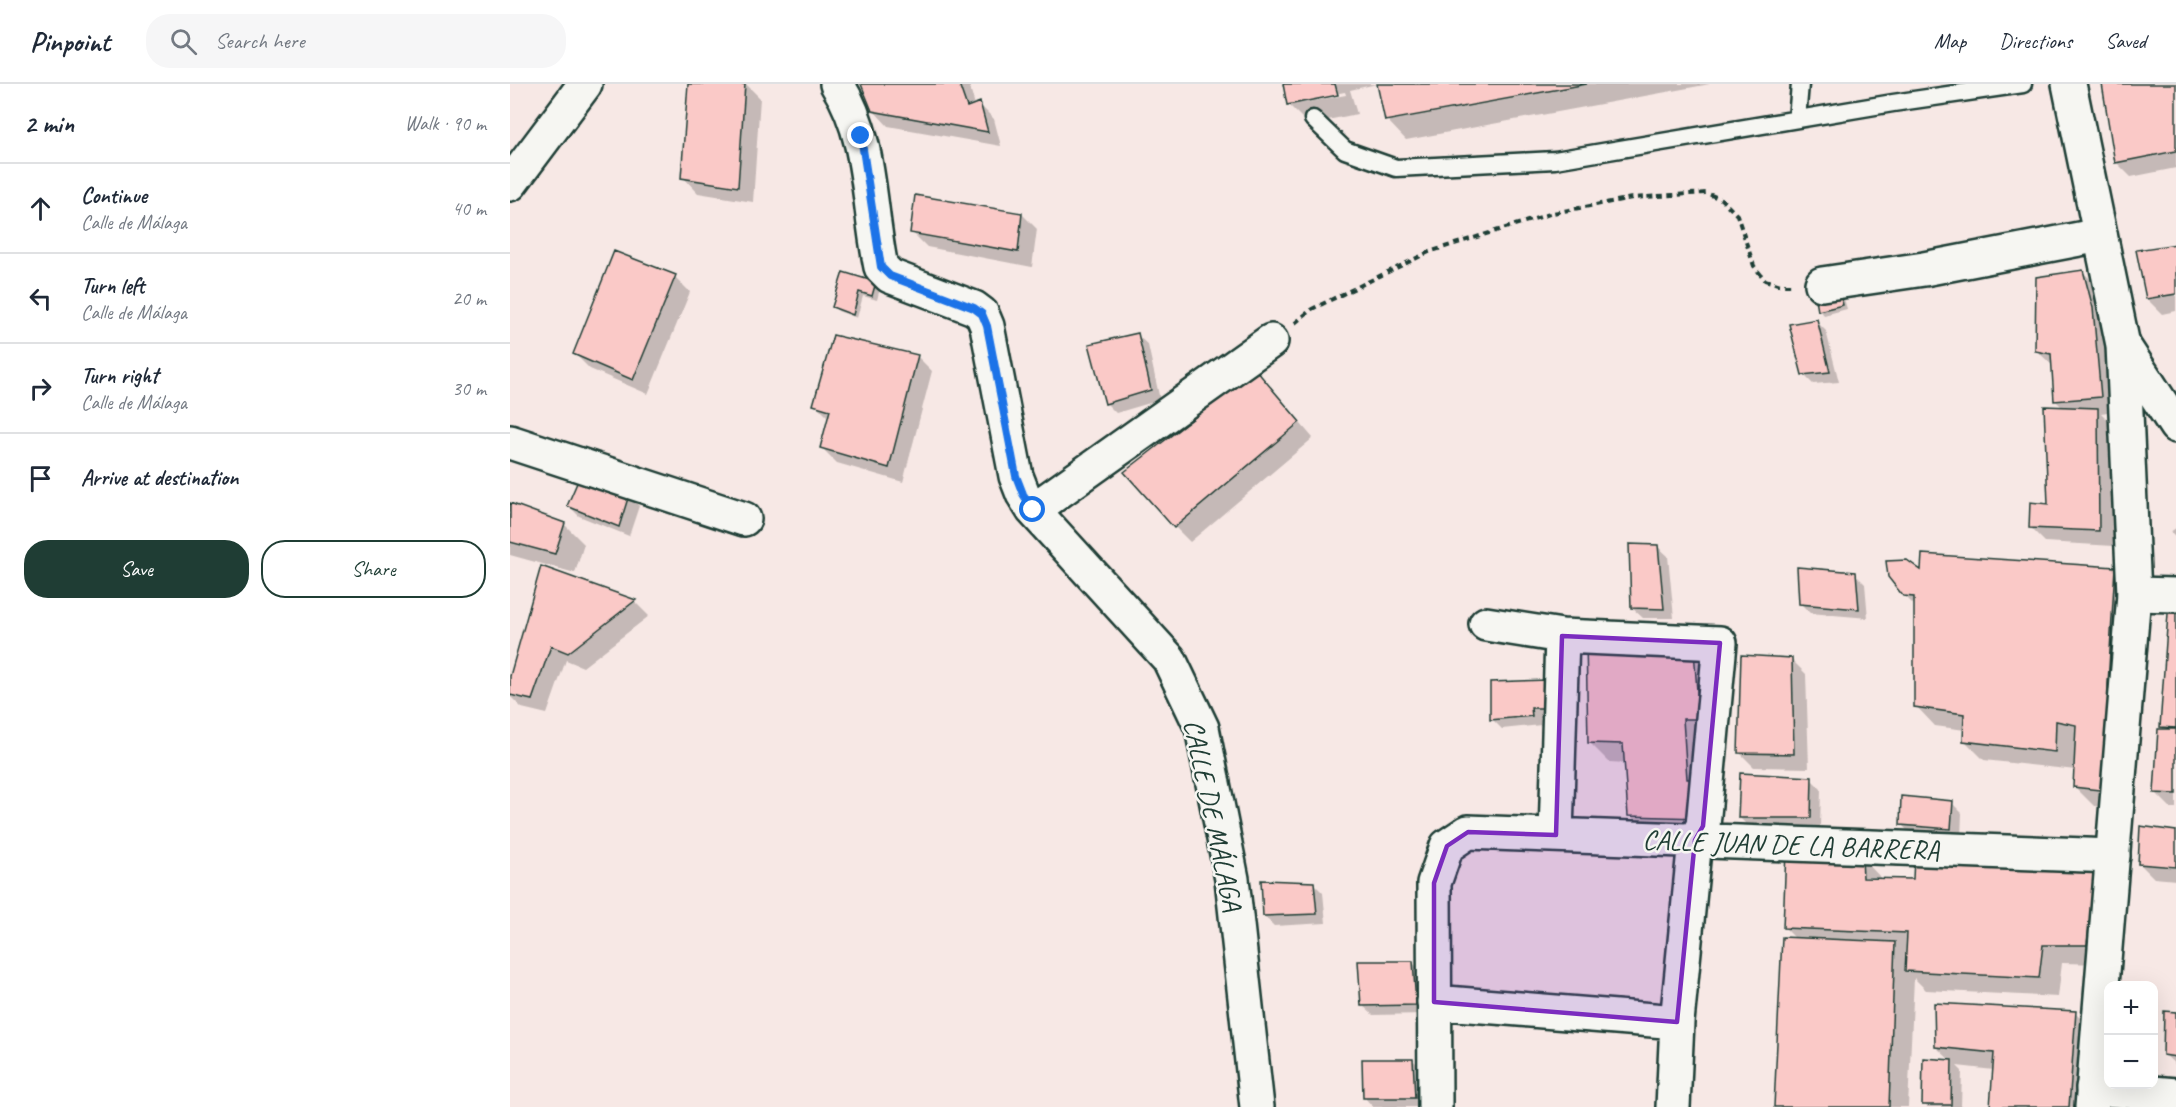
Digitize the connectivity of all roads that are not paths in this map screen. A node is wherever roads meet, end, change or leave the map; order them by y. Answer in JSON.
{"nodes":[{"id":1,"x":585,"y":84,"type":"edge"},
{"id":2,"x":837,"y":84,"type":"edge"},
{"id":3,"x":1800,"y":84,"type":"edge"},
{"id":4,"x":2022,"y":84,"type":"edge"},
{"id":5,"x":2069,"y":84,"type":"edge"},
{"id":6,"x":1987,"y":87,"type":"edge"},
{"id":7,"x":1313,"y":119,"type":"dead end"},
{"id":8,"x":1797,"y":119,"type":"junction"},
{"id":9,"x":510,"y":184,"type":"edge"},
{"id":10,"x":2100,"y":235,"type":"junction"},
{"id":11,"x":1822,"y":284,"type":"road end"},
{"id":12,"x":1272,"y":342,"type":"road end"},
{"id":13,"x":2123,"y":345,"type":"junction"},
{"id":14,"x":2176,"y":426,"type":"edge"},
{"id":15,"x":510,"y":442,"type":"edge"},
{"id":16,"x":1033,"y":510,"type":"junction"},
{"id":17,"x":744,"y":519,"type":"dead end"},
{"id":18,"x":2134,"y":594,"type":"junction"},
{"id":19,"x":2176,"y":595,"type":"edge"},
{"id":20,"x":1486,"y":624,"type":"dead end"},
{"id":21,"x":1562,"y":636,"type":"junction"},
{"id":22,"x":1556,"y":836,"type":"junction"},
{"id":23,"x":1695,"y":840,"type":"junction"},
{"id":24,"x":2113,"y":856,"type":"junction"},
{"id":25,"x":1434,"y":1002,"type":"junction"},
{"id":26,"x":1677,"y":1022,"type":"junction"},
{"id":27,"x":2176,"y":1095,"type":"edge"},
{"id":28,"x":2092,"y":1097,"type":"edge"},
{"id":29,"x":1257,"y":1107,"type":"edge"},
{"id":30,"x":1435,"y":1107,"type":"edge"},
{"id":31,"x":1673,"y":1107,"type":"edge"}],
"edges":[{"from":1,"to":9,"type":"street"},
{"from":2,"to":16,"type":"street","name":"CALLE DE MÁLAGA"},
{"from":3,"to":8,"type":"lane"},
{"from":4,"to":6,"type":"lane"},
{"from":5,"to":10,"type":"street"},
{"from":6,"to":8,"type":"lane"},
{"from":7,"to":8,"type":"lane"},
{"from":10,"to":11,"type":"street"},
{"from":10,"to":13,"type":"street"},
{"from":12,"to":16,"type":"street"},
{"from":13,"to":14,"type":"street"},
{"from":13,"to":18,"type":"street"},
{"from":15,"to":17,"type":"street"},
{"from":16,"to":29,"type":"street","name":"CALLE DE MÁLAGA"},
{"from":18,"to":19,"type":"street"},
{"from":18,"to":24,"type":"street"},
{"from":20,"to":21,"type":"street"},
{"from":21,"to":22,"type":"street"},
{"from":21,"to":23,"type":"street"},
{"from":22,"to":23,"type":"street","name":"CALLE JUAN DE LA BARRERA"},
{"from":22,"to":25,"type":"street","name":"CALLE JUAN DE LA BARRERA"},
{"from":23,"to":24,"type":"street","name":"CALLE JUAN DE LA BARRERA"},
{"from":23,"to":26,"type":"street"},
{"from":24,"to":28,"type":"street"},
{"from":25,"to":26,"type":"street"},
{"from":25,"to":30,"type":"street"},
{"from":26,"to":31,"type":"street"},
{"from":27,"to":28,"type":"street"}]}
